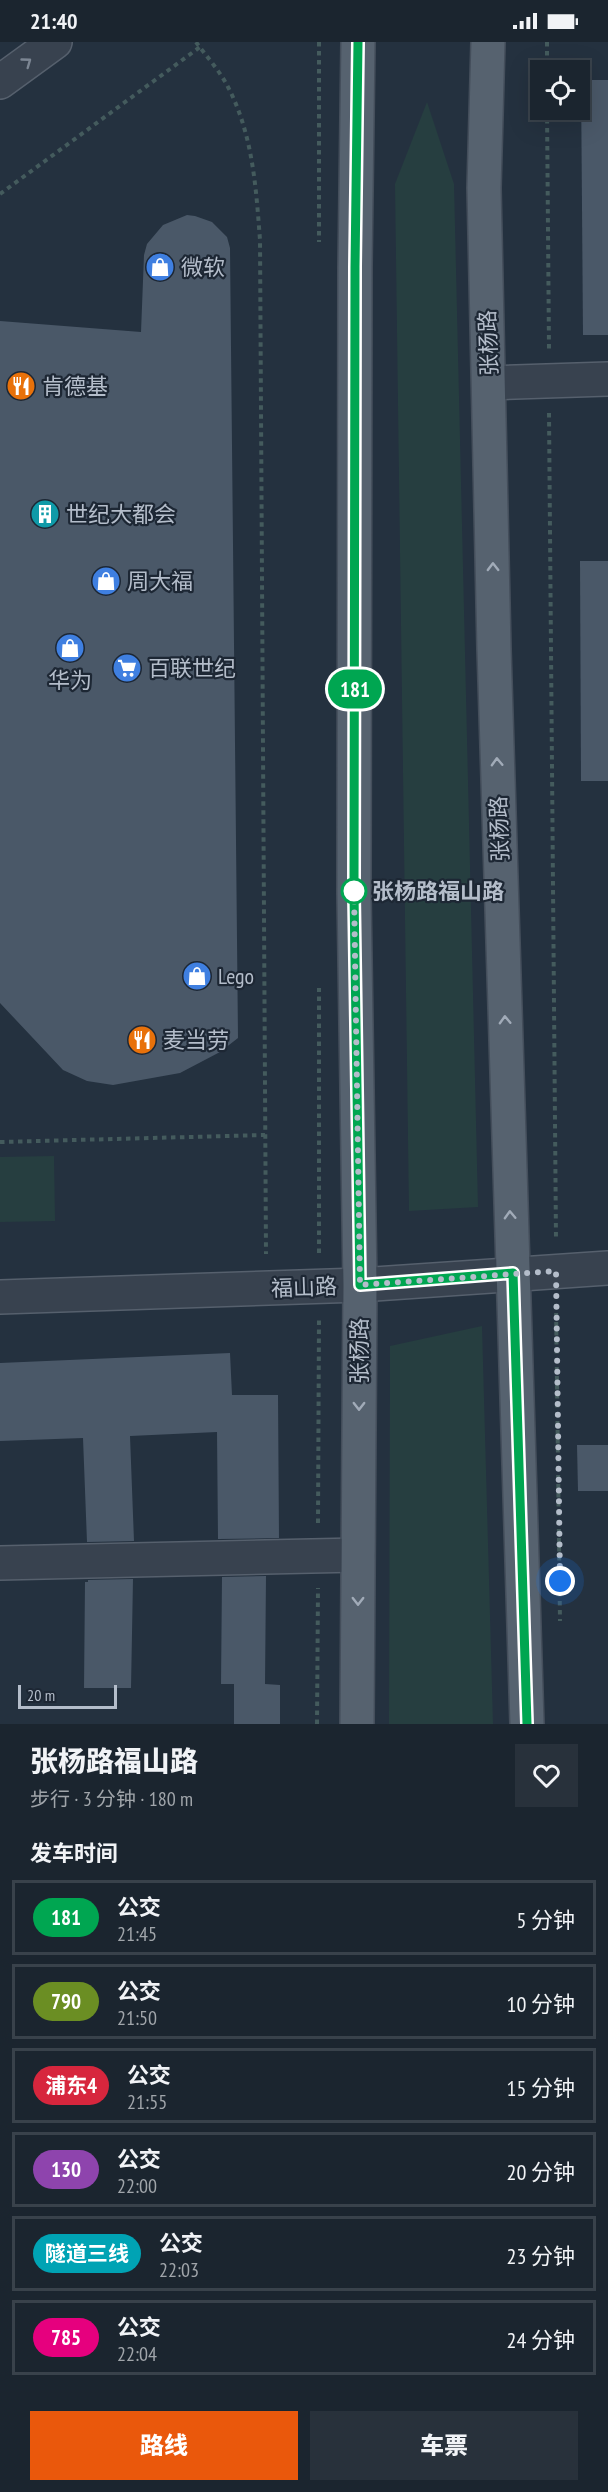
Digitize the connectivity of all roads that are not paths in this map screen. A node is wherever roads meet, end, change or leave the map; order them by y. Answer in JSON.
{"nodes":[{"id":1,"x":55,"y":42,"type":"edge"},
{"id":2,"x":358,"y":42,"type":"edge"},
{"id":3,"x":489,"y":42,"type":"edge"},
{"id":4,"x":0,"y":82,"type":"edge"},
{"id":5,"x":608,"y":379,"type":"edge"},
{"id":6,"x":489,"y":383,"type":"junction"},
{"id":7,"x":608,"y":1268,"type":"edge"},
{"id":8,"x":513,"y":1273,"type":"junction"},
{"id":9,"x":360,"y":1285,"type":"junction"},
{"id":10,"x":0,"y":1297,"type":"edge"},
{"id":11,"x":358,"y":1555,"type":"junction"},
{"id":12,"x":0,"y":1563,"type":"edge"},
{"id":13,"x":357,"y":1724,"type":"edge"},
{"id":14,"x":527,"y":1724,"type":"edge"}],
"edges":[{"from":4,"to":1,"type":"street","one_way":true},
{"from":2,"to":9,"type":"main road","name":"张杨路"},
{"from":3,"to":6,"type":"main road","name":"张杨路"},
{"from":5,"to":6,"type":"street"},
{"from":8,"to":6,"type":"main road","name":"张杨路","one_way":true},
{"from":7,"to":8,"type":"street","name":"福山路"},
{"from":8,"to":9,"type":"street","name":"福山路"},
{"from":8,"to":14,"type":"main road","name":"张杨路"},
{"from":9,"to":10,"type":"street","name":"福山路"},
{"from":9,"to":11,"type":"main road","name":"张杨路","one_way":true},
{"from":11,"to":12,"type":"street"},
{"from":11,"to":13,"type":"main road","name":"张杨路","one_way":true}]}
